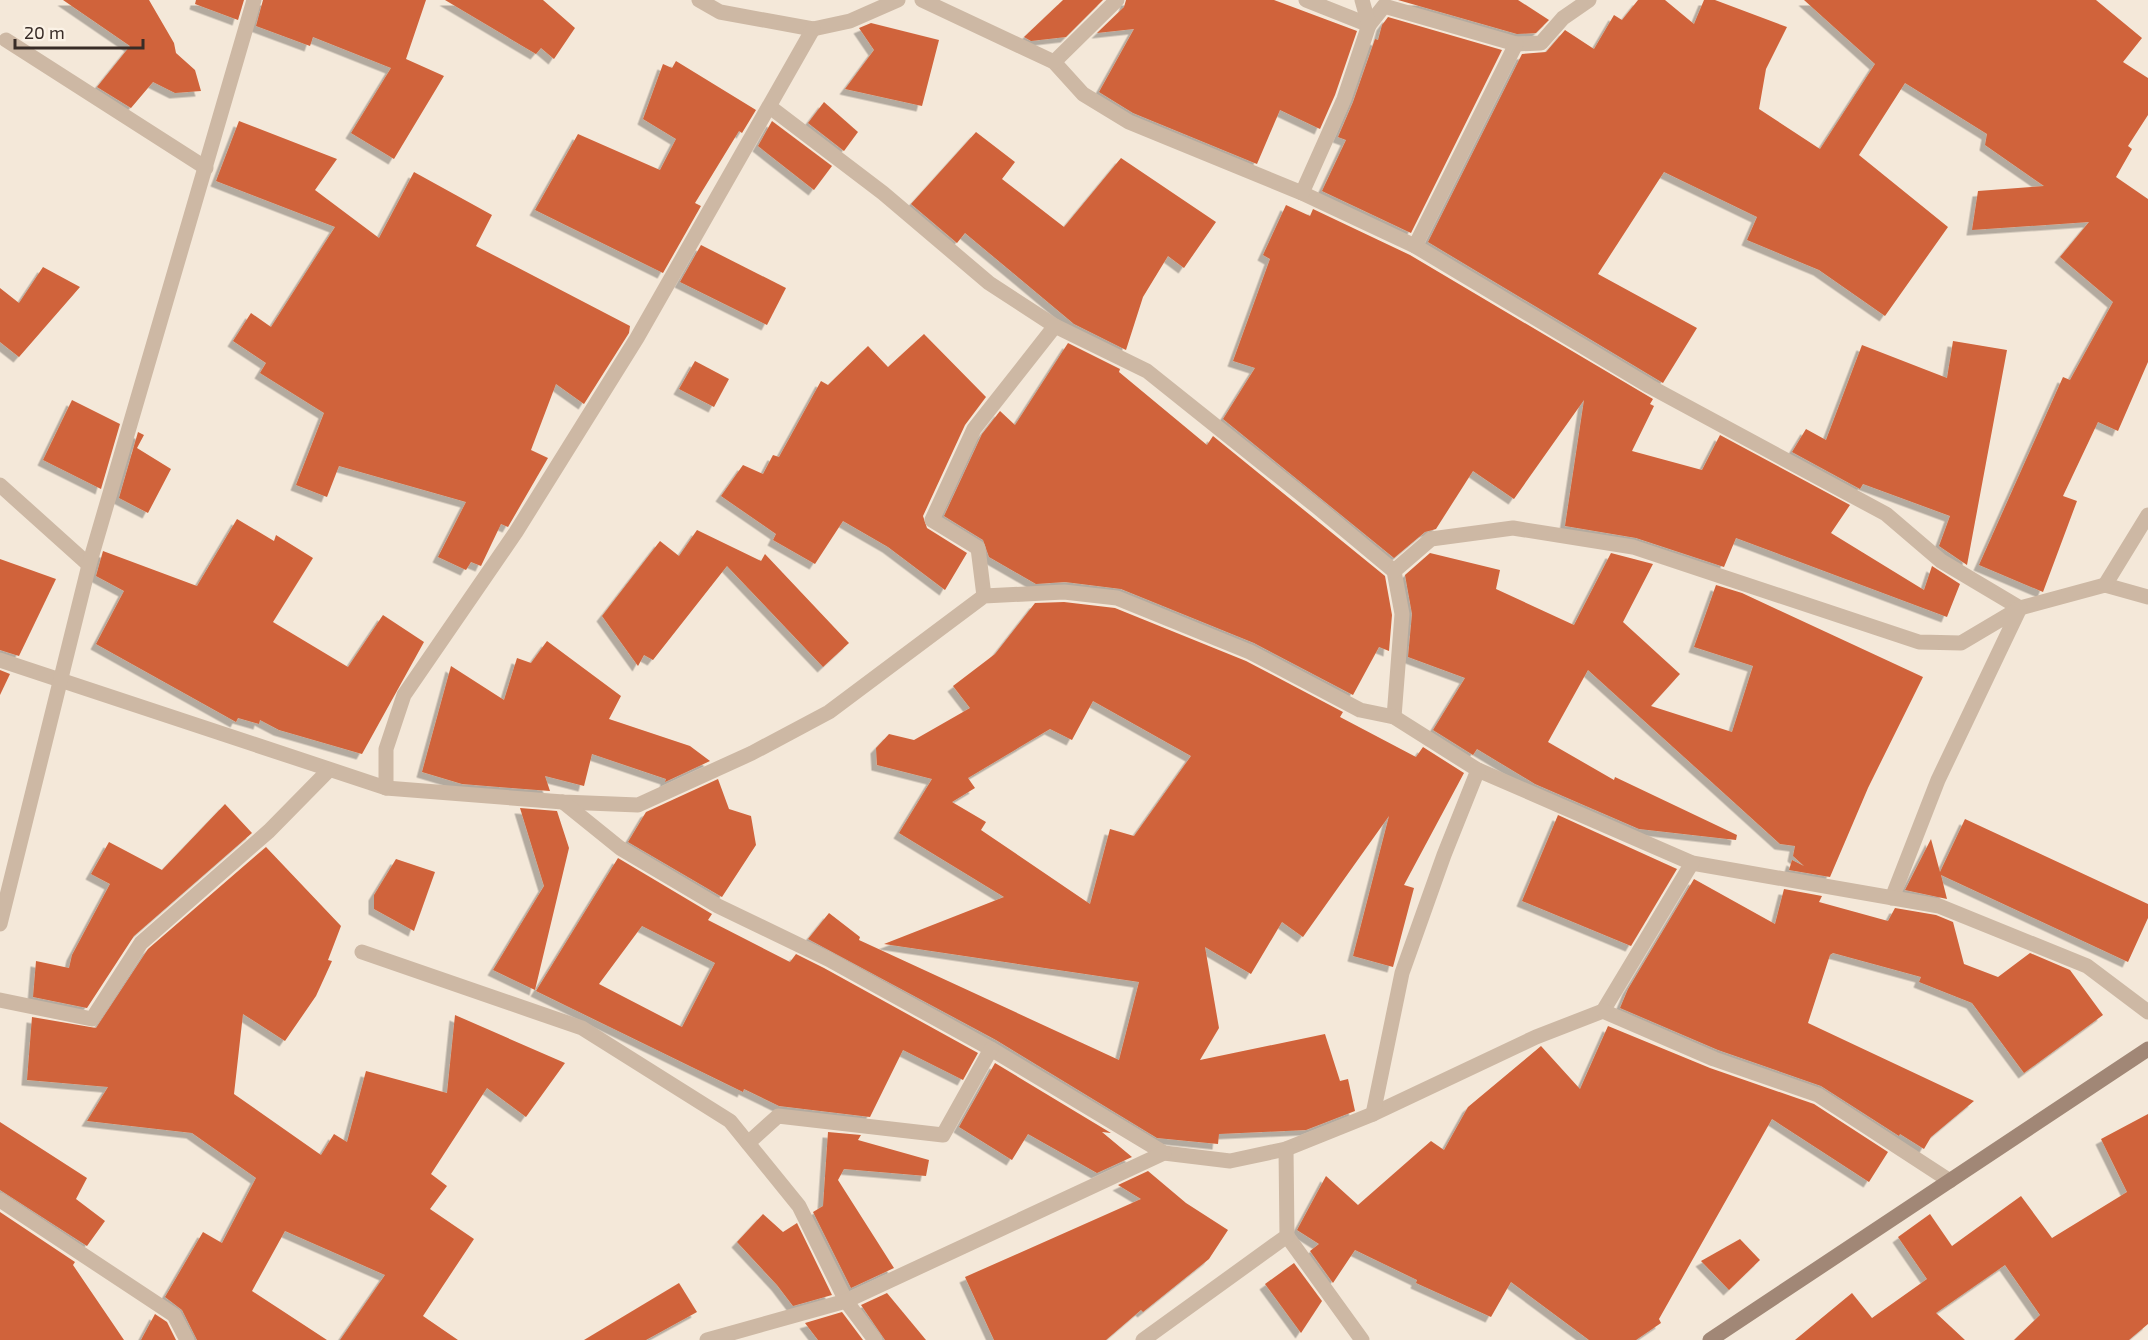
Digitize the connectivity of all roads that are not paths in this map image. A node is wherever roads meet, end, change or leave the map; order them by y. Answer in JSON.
{"nodes":[{"id":1,"x":254,"y":0,"type":"edge"},
{"id":2,"x":699,"y":0,"type":"edge"},
{"id":3,"x":898,"y":0,"type":"edge"},
{"id":4,"x":921,"y":0,"type":"edge"},
{"id":5,"x":1117,"y":0,"type":"edge"},
{"id":6,"x":1306,"y":0,"type":"edge"},
{"id":7,"x":1362,"y":0,"type":"edge"},
{"id":8,"x":1589,"y":0,"type":"edge"},
{"id":9,"x":1369,"y":25,"type":"junction"},
{"id":10,"x":813,"y":29,"type":"junction"},
{"id":11,"x":2,"y":42,"type":"edge"},
{"id":12,"x":1516,"y":44,"type":"junction"},
{"id":13,"x":1054,"y":62,"type":"junction"},
{"id":14,"x":770,"y":107,"type":"junction"},
{"id":15,"x":206,"y":168,"type":"junction"},
{"id":16,"x":1302,"y":193,"type":"junction"},
{"id":17,"x":1414,"y":246,"type":"junction"},
{"id":18,"x":1055,"y":326,"type":"junction"},
{"id":19,"x":0,"y":485,"type":"edge"},
{"id":20,"x":2148,"y":514,"type":"edge"},
{"id":21,"x":89,"y":565,"type":"junction"},
{"id":22,"x":1394,"y":571,"type":"junction"},
{"id":23,"x":2105,"y":585,"type":"junction"},
{"id":24,"x":984,"y":596,"type":"junction"},
{"id":25,"x":2148,"y":597,"type":"edge"},
{"id":26,"x":2020,"y":608,"type":"junction"},
{"id":27,"x":0,"y":660,"type":"edge"},
{"id":28,"x":62,"y":681,"type":"junction"},
{"id":29,"x":1394,"y":717,"type":"junction"},
{"id":30,"x":329,"y":770,"type":"junction"},
{"id":31,"x":1478,"y":770,"type":"junction"},
{"id":32,"x":386,"y":788,"type":"junction"},
{"id":33,"x":563,"y":802,"type":"junction"},
{"id":34,"x":1692,"y":863,"type":"junction"},
{"id":35,"x":1892,"y":898,"type":"junction"},
{"id":36,"x":0,"y":924,"type":"edge"},
{"id":37,"x":362,"y":952,"type":"dead end"},
{"id":38,"x":0,"y":1000,"type":"edge"},
{"id":39,"x":1603,"y":1011,"type":"junction"},
{"id":40,"x":2148,"y":1012,"type":"edge"},
{"id":41,"x":991,"y":1049,"type":"junction"},
{"id":42,"x":2148,"y":1049,"type":"edge"},
{"id":43,"x":1373,"y":1114,"type":"junction"},
{"id":44,"x":748,"y":1143,"type":"junction"},
{"id":45,"x":1287,"y":1149,"type":"junction"},
{"id":46,"x":1164,"y":1153,"type":"junction"},
{"id":47,"x":1950,"y":1181,"type":"junction"},
{"id":48,"x":0,"y":1200,"type":"edge"},
{"id":49,"x":1287,"y":1236,"type":"junction"},
{"id":50,"x":846,"y":1301,"type":"junction"},
{"id":51,"x":187,"y":1340,"type":"edge"},
{"id":52,"x":707,"y":1340,"type":"edge"},
{"id":53,"x":875,"y":1340,"type":"edge"},
{"id":54,"x":1143,"y":1340,"type":"edge"},
{"id":55,"x":1362,"y":1340,"type":"edge"},
{"id":56,"x":1710,"y":1340,"type":"edge"}],
"edges":[{"from":1,"to":15,"type":"street"},
{"from":2,"to":10,"type":"street"},
{"from":3,"to":10,"type":"street"},
{"from":4,"to":13,"type":"street"},
{"from":5,"to":13,"type":"street"},
{"from":6,"to":9,"type":"street"},
{"from":7,"to":9,"type":"street"},
{"from":8,"to":12,"type":"street"},
{"from":9,"to":12,"type":"street"},
{"from":9,"to":16,"type":"street"},
{"from":10,"to":14,"type":"street"},
{"from":11,"to":15,"type":"street"},
{"from":12,"to":17,"type":"street"},
{"from":13,"to":16,"type":"street"},
{"from":14,"to":18,"type":"street"},
{"from":14,"to":32,"type":"street"},
{"from":15,"to":21,"type":"street"},
{"from":16,"to":17,"type":"street"},
{"from":17,"to":26,"type":"street"},
{"from":18,"to":22,"type":"street"},
{"from":18,"to":24,"type":"street"},
{"from":19,"to":21,"type":"street"},
{"from":20,"to":23,"type":"street"},
{"from":21,"to":28,"type":"street"},
{"from":22,"to":26,"type":"street"},
{"from":22,"to":29,"type":"street"},
{"from":23,"to":25,"type":"street"},
{"from":23,"to":26,"type":"street"},
{"from":24,"to":29,"type":"street"},
{"from":24,"to":33,"type":"street"},
{"from":26,"to":35,"type":"street"},
{"from":27,"to":28,"type":"street"},
{"from":28,"to":30,"type":"street"},
{"from":28,"to":36,"type":"street"},
{"from":29,"to":31,"type":"street"},
{"from":30,"to":32,"type":"street"},
{"from":30,"to":38,"type":"street"},
{"from":31,"to":34,"type":"street"},
{"from":31,"to":43,"type":"street"},
{"from":32,"to":33,"type":"street"},
{"from":33,"to":41,"type":"street"},
{"from":34,"to":35,"type":"street"},
{"from":34,"to":39,"type":"street"},
{"from":35,"to":40,"type":"street"},
{"from":37,"to":44,"type":"street"},
{"from":39,"to":43,"type":"street"},
{"from":39,"to":47,"type":"street"},
{"from":41,"to":44,"type":"street"},
{"from":41,"to":46,"type":"street"},
{"from":42,"to":47,"type":"street"},
{"from":43,"to":45,"type":"street"},
{"from":44,"to":50,"type":"street"},
{"from":45,"to":46,"type":"street"},
{"from":45,"to":49,"type":"street"},
{"from":46,"to":50,"type":"street"},
{"from":47,"to":56,"type":"street"},
{"from":48,"to":51,"type":"street"},
{"from":49,"to":54,"type":"street"},
{"from":49,"to":55,"type":"street"},
{"from":50,"to":52,"type":"street"},
{"from":50,"to":53,"type":"street"}]}
